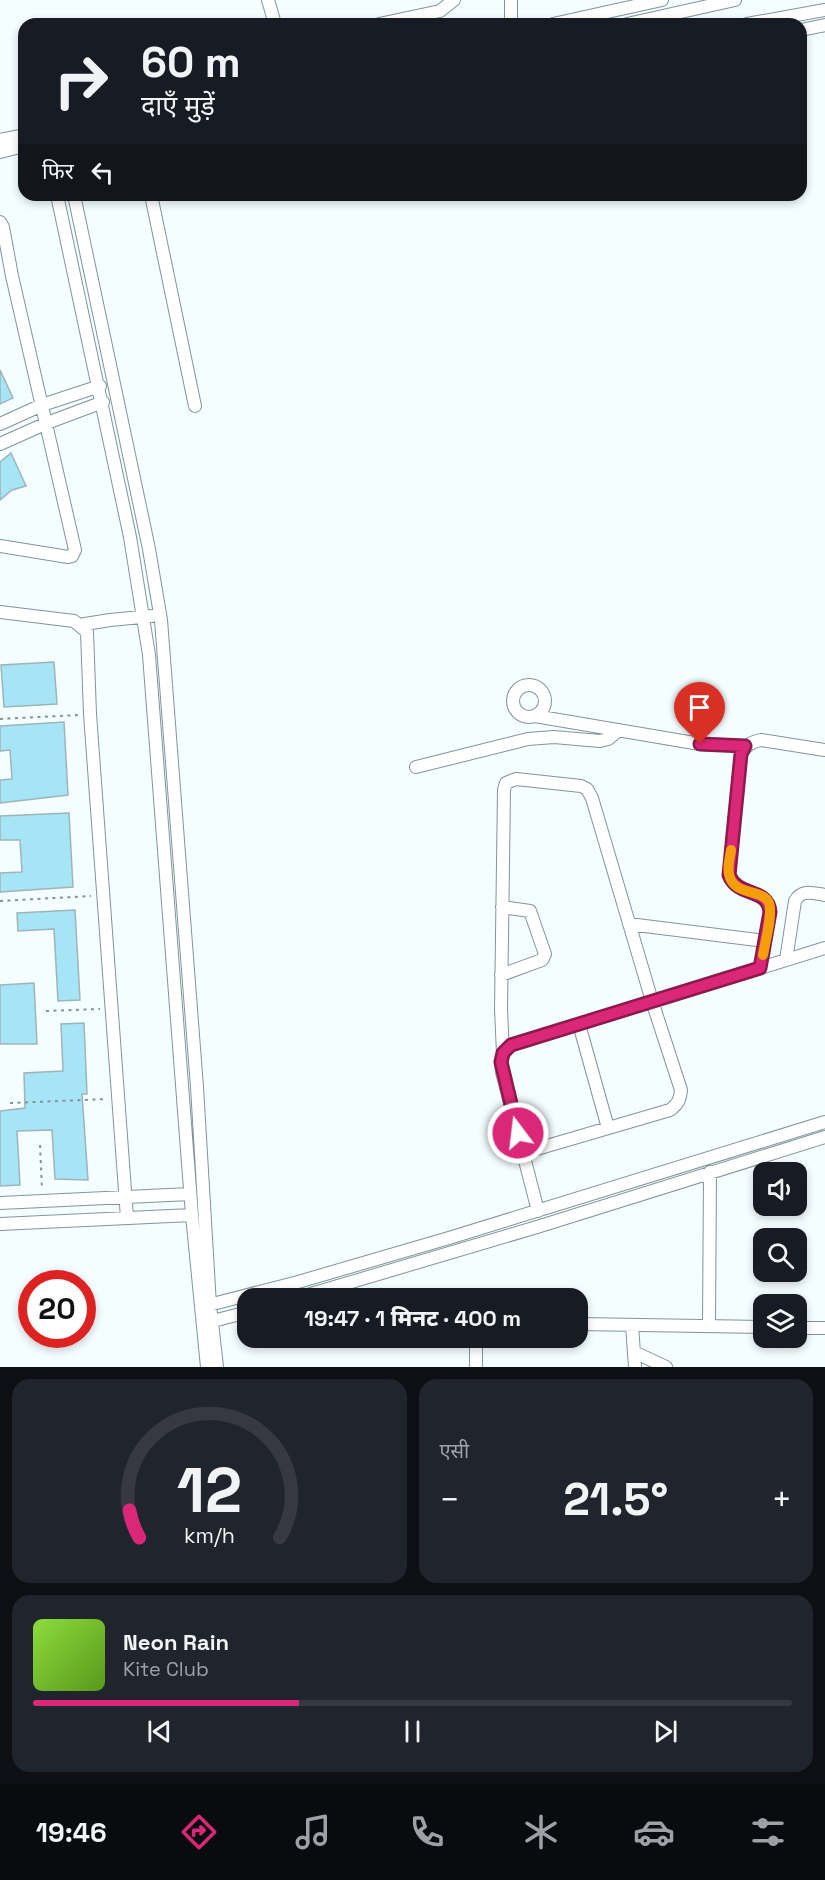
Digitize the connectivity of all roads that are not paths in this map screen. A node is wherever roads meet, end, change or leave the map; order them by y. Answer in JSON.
{"nodes":[{"id":1,"x":268,"y":0,"type":"edge"},
{"id":2,"x":454,"y":0,"type":"edge"},
{"id":3,"x":511,"y":0,"type":"edge"},
{"id":4,"x":662,"y":0,"type":"edge"},
{"id":5,"x":735,"y":0,"type":"edge"},
{"id":6,"x":825,"y":10,"type":"edge"},
{"id":7,"x":272,"y":18,"type":"edge"},
{"id":8,"x":407,"y":18,"type":"edge"},
{"id":9,"x":511,"y":18,"type":"edge"},
{"id":10,"x":580,"y":18,"type":"edge"},
{"id":11,"x":654,"y":18,"type":"edge"},
{"id":12,"x":780,"y":18,"type":"edge"},
{"id":13,"x":825,"y":25,"type":"edge"},
{"id":14,"x":807,"y":29,"type":"edge"},
{"id":15,"x":18,"y":136,"type":"edge"},
{"id":16,"x":0,"y":140,"type":"edge"},
{"id":17,"x":18,"y":148,"type":"edge"},
{"id":18,"x":0,"y":152,"type":"edge"},
{"id":19,"x":58,"y":201,"type":"edge"},
{"id":20,"x":75,"y":201,"type":"edge"},
{"id":21,"x":153,"y":201,"type":"edge"},
{"id":22,"x":0,"y":222,"type":"edge"},
{"id":23,"x":100,"y":386,"type":"junction"},
{"id":24,"x":103,"y":402,"type":"junction"},
{"id":25,"x":42,"y":405,"type":"junction"},
{"id":26,"x":195,"y":406,"type":"dead end"},
{"id":27,"x":47,"y":423,"type":"junction"},
{"id":28,"x":0,"y":424,"type":"edge"},
{"id":29,"x":0,"y":444,"type":"edge"},
{"id":30,"x":0,"y":546,"type":"edge"},
{"id":31,"x":0,"y":612,"type":"edge"},
{"id":32,"x":160,"y":615,"type":"junction"},
{"id":33,"x":145,"y":616,"type":"junction"},
{"id":34,"x":79,"y":626,"type":"junction"},
{"id":35,"x":535,"y":716,"type":"dead end"},
{"id":36,"x":619,"y":730,"type":"junction"},
{"id":37,"x":745,"y":746,"type":"junction"},
{"id":38,"x":825,"y":750,"type":"edge"},
{"id":39,"x":416,"y":767,"type":"dead end"},
{"id":40,"x":825,"y":895,"type":"edge"},
{"id":41,"x":502,"y":908,"type":"junction"},
{"id":42,"x":629,"y":924,"type":"junction"},
{"id":43,"x":765,"y":941,"type":"junction"},
{"id":44,"x":825,"y":948,"type":"edge"},
{"id":45,"x":786,"y":960,"type":"junction"},
{"id":46,"x":760,"y":968,"type":"junction"},
{"id":47,"x":501,"y":975,"type":"junction"},
{"id":48,"x":652,"y":1001,"type":"junction"},
{"id":49,"x":579,"y":1024,"type":"junction"},
{"id":50,"x":503,"y":1053,"type":"junction"},
{"id":51,"x":825,"y":1122,"type":"edge"},
{"id":52,"x":608,"y":1128,"type":"junction"},
{"id":53,"x":825,"y":1137,"type":"edge"},
{"id":54,"x":523,"y":1153,"type":"junction"},
{"id":55,"x":710,"y":1172,"type":"junction"},
{"id":56,"x":190,"y":1194,"type":"junction"},
{"id":57,"x":126,"y":1197,"type":"junction"},
{"id":58,"x":0,"y":1203,"type":"edge"},
{"id":59,"x":563,"y":1203,"type":"junction"},
{"id":60,"x":538,"y":1211,"type":"junction"},
{"id":61,"x":192,"y":1215,"type":"junction"},
{"id":62,"x":568,"y":1217,"type":"junction"},
{"id":63,"x":128,"y":1218,"type":"junction"},
{"id":64,"x":0,"y":1224,"type":"edge"},
{"id":65,"x":338,"y":1288,"type":"edge"},
{"id":66,"x":205,"y":1306,"type":"junction"},
{"id":67,"x":237,"y":1315,"type":"edge"},
{"id":68,"x":207,"y":1323,"type":"junction"},
{"id":69,"x":588,"y":1324,"type":"edge"},
{"id":70,"x":632,"y":1325,"type":"junction"},
{"id":71,"x":709,"y":1326,"type":"junction"},
{"id":72,"x":753,"y":1327,"type":"edge"},
{"id":73,"x":807,"y":1328,"type":"edge"},
{"id":74,"x":825,"y":1328,"type":"edge"},
{"id":75,"x":476,"y":1348,"type":"edge"},
{"id":76,"x":634,"y":1352,"type":"junction"},
{"id":77,"x":207,"y":1367,"type":"edge"},
{"id":78,"x":217,"y":1367,"type":"edge"},
{"id":79,"x":476,"y":1367,"type":"edge"},
{"id":80,"x":635,"y":1367,"type":"edge"},
{"id":81,"x":666,"y":1367,"type":"edge"}],
"edges":[{"from":1,"to":7,"type":"street"},
{"from":2,"to":8,"type":"street"},
{"from":3,"to":9,"type":"street"},
{"from":4,"to":10,"type":"street"},
{"from":5,"to":11,"type":"street"},
{"from":6,"to":12,"type":"street"},
{"from":13,"to":14,"type":"street"},
{"from":15,"to":16,"type":"street"},
{"from":17,"to":18,"type":"street"},
{"from":19,"to":23,"type":"street"},
{"from":20,"to":32,"type":"street"},
{"from":21,"to":26,"type":"street"},
{"from":22,"to":25,"type":"street"},
{"from":23,"to":24,"type":"street"},
{"from":23,"to":25,"type":"street"},
{"from":24,"to":27,"type":"street"},
{"from":24,"to":33,"type":"street"},
{"from":25,"to":27,"type":"street"},
{"from":25,"to":28,"type":"street"},
{"from":27,"to":29,"type":"street"},
{"from":27,"to":30,"type":"street"},
{"from":31,"to":34,"type":"street"},
{"from":32,"to":33,"type":"street"},
{"from":32,"to":66,"type":"street"},
{"from":33,"to":34,"type":"street"},
{"from":33,"to":56,"type":"street"},
{"from":34,"to":57,"type":"street"},
{"from":35,"to":36,"type":"street"},
{"from":36,"to":37,"type":"street"},
{"from":36,"to":39,"type":"street"},
{"from":37,"to":38,"type":"street"},
{"from":37,"to":43,"type":"street"},
{"from":40,"to":45,"type":"street"},
{"from":41,"to":42,"type":"street"},
{"from":41,"to":47,"type":"street"},
{"from":41,"to":47,"type":"street"},
{"from":42,"to":43,"type":"street"},
{"from":42,"to":48,"type":"street"},
{"from":43,"to":46,"type":"street"},
{"from":44,"to":45,"type":"street"},
{"from":45,"to":46,"type":"street"},
{"from":46,"to":48,"type":"street"},
{"from":47,"to":50,"type":"street"},
{"from":48,"to":49,"type":"street"},
{"from":48,"to":52,"type":"street"},
{"from":49,"to":50,"type":"street"},
{"from":49,"to":52,"type":"street"},
{"from":50,"to":54,"type":"street"},
{"from":51,"to":59,"type":"street"},
{"from":52,"to":54,"type":"street"},
{"from":53,"to":55,"type":"street"},
{"from":54,"to":60,"type":"street"},
{"from":55,"to":62,"type":"street"},
{"from":55,"to":71,"type":"street"},
{"from":56,"to":57,"type":"street"},
{"from":56,"to":61,"type":"street"},
{"from":57,"to":58,"type":"street"},
{"from":57,"to":63,"type":"street"},
{"from":59,"to":60,"type":"street"},
{"from":59,"to":62,"type":"street"},
{"from":60,"to":66,"type":"street"},
{"from":61,"to":63,"type":"street"},
{"from":61,"to":66,"type":"street"},
{"from":62,"to":65,"type":"street"},
{"from":63,"to":64,"type":"street"},
{"from":66,"to":68,"type":"street"},
{"from":67,"to":68,"type":"street"},
{"from":68,"to":77,"type":"street"},
{"from":68,"to":78,"type":"street"},
{"from":69,"to":70,"type":"street"},
{"from":70,"to":71,"type":"street"},
{"from":70,"to":76,"type":"street"},
{"from":71,"to":72,"type":"street"},
{"from":73,"to":74,"type":"street"},
{"from":75,"to":79,"type":"street"},
{"from":76,"to":80,"type":"street"},
{"from":76,"to":81,"type":"street"}]}
